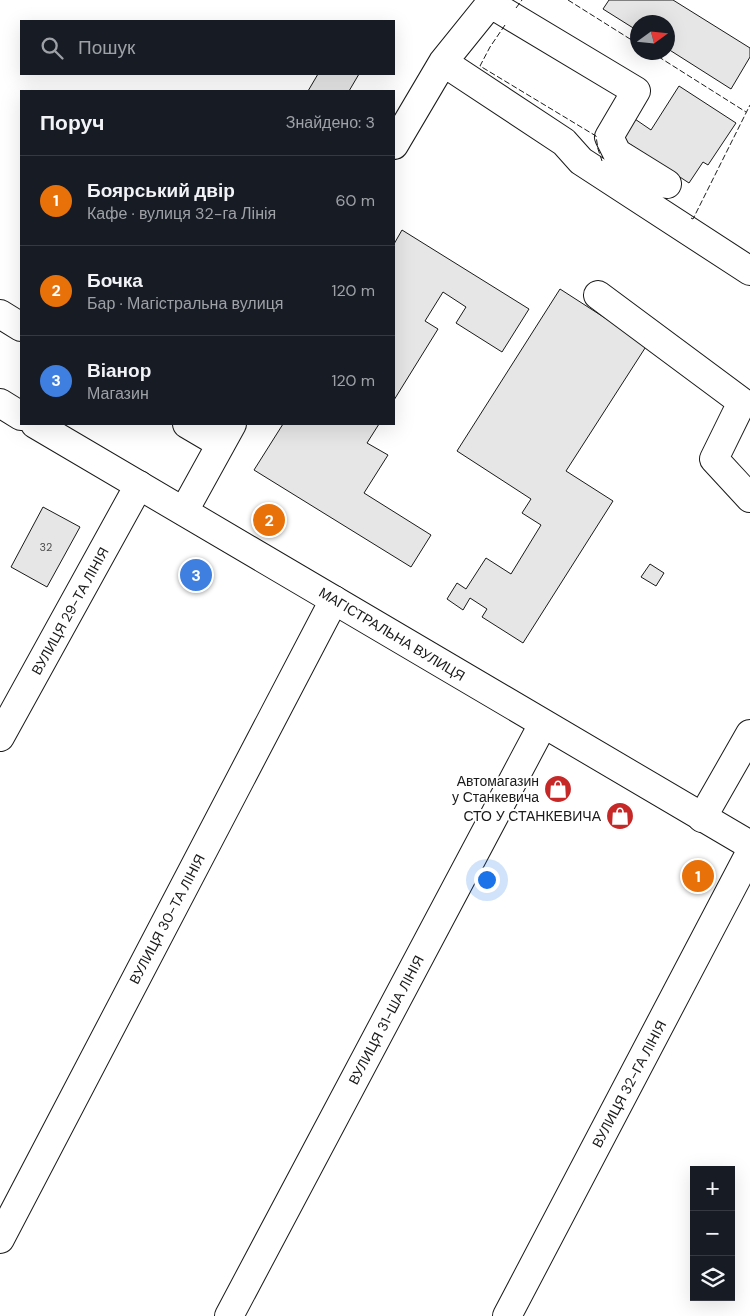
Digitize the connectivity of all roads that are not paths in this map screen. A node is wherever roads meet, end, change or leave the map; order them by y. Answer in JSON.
{"nodes":[{"id":1,"x":492,"y":2,"type":"edge"},
{"id":2,"x":443,"y":62,"type":"junction"},
{"id":3,"x":395,"y":143,"type":"edge"},
{"id":4,"x":667,"y":184,"type":"dead end"},
{"id":5,"x":750,"y":271,"type":"edge"},
{"id":6,"x":598,"y":295,"type":"dead end"},
{"id":7,"x":0,"y":314,"type":"edge"},
{"id":8,"x":20,"y":326,"type":"edge"},
{"id":9,"x":0,"y":404,"type":"edge"},
{"id":10,"x":20,"y":415,"type":"edge"},
{"id":11,"x":37,"y":425,"type":"edge"},
{"id":12,"x":191,"y":425,"type":"edge"},
{"id":13,"x":226,"y":434,"type":"edge"},
{"id":14,"x":140,"y":485,"type":"junction"},
{"id":15,"x":750,"y":498,"type":"edge"},
{"id":16,"x":184,"y":511,"type":"junction"},
{"id":17,"x":334,"y":600,"type":"junction"},
{"id":18,"x":543,"y":724,"type":"junction"},
{"id":19,"x":750,"y":734,"type":"edge"},
{"id":20,"x":0,"y":737,"type":"edge"},
{"id":21,"x":702,"y":818,"type":"junction"},
{"id":22,"x":750,"y":845,"type":"edge"},
{"id":23,"x":750,"y":853,"type":"edge"},
{"id":24,"x":0,"y":1239,"type":"edge"},
{"id":25,"x":229,"y":1316,"type":"edge"},
{"id":26,"x":508,"y":1316,"type":"edge"}],
"edges":[{"from":1,"to":2,"type":"street"},
{"from":1,"to":4,"type":"street"},
{"from":2,"to":3,"type":"street"},
{"from":2,"to":5,"type":"street"},
{"from":6,"to":15,"type":"street"},
{"from":7,"to":8,"type":"street"},
{"from":9,"to":10,"type":"street"},
{"from":11,"to":14,"type":"street","name":"МАГІСТРАЛЬНА ВУЛИЦЯ"},
{"from":12,"to":13,"type":"street"},
{"from":13,"to":16,"type":"street"},
{"from":14,"to":16,"type":"street","name":"МАГІСТРАЛЬНА ВУЛИЦЯ"},
{"from":14,"to":20,"type":"street","name":"ВУЛИЦЯ 29-ТА ЛІНІЯ"},
{"from":16,"to":17,"type":"street","name":"МАГІСТРАЛЬНА ВУЛИЦЯ"},
{"from":17,"to":18,"type":"street","name":"МАГІСТРАЛЬНА ВУЛИЦЯ"},
{"from":17,"to":24,"type":"street","name":"ВУЛИЦЯ 30-ТА ЛІНІЯ"},
{"from":18,"to":21,"type":"street","name":"МАГІСТРАЛЬНА ВУЛИЦЯ"},
{"from":18,"to":25,"type":"street","name":"ВУЛИЦЯ 31-ША ЛІНІЯ"},
{"from":19,"to":21,"type":"street"},
{"from":21,"to":22,"type":"street","name":"МАГІСТРАЛЬНА ВУЛИЦЯ"},
{"from":23,"to":26,"type":"street","name":"ВУЛИЦЯ 32-ГА ЛІНІЯ"}]}
